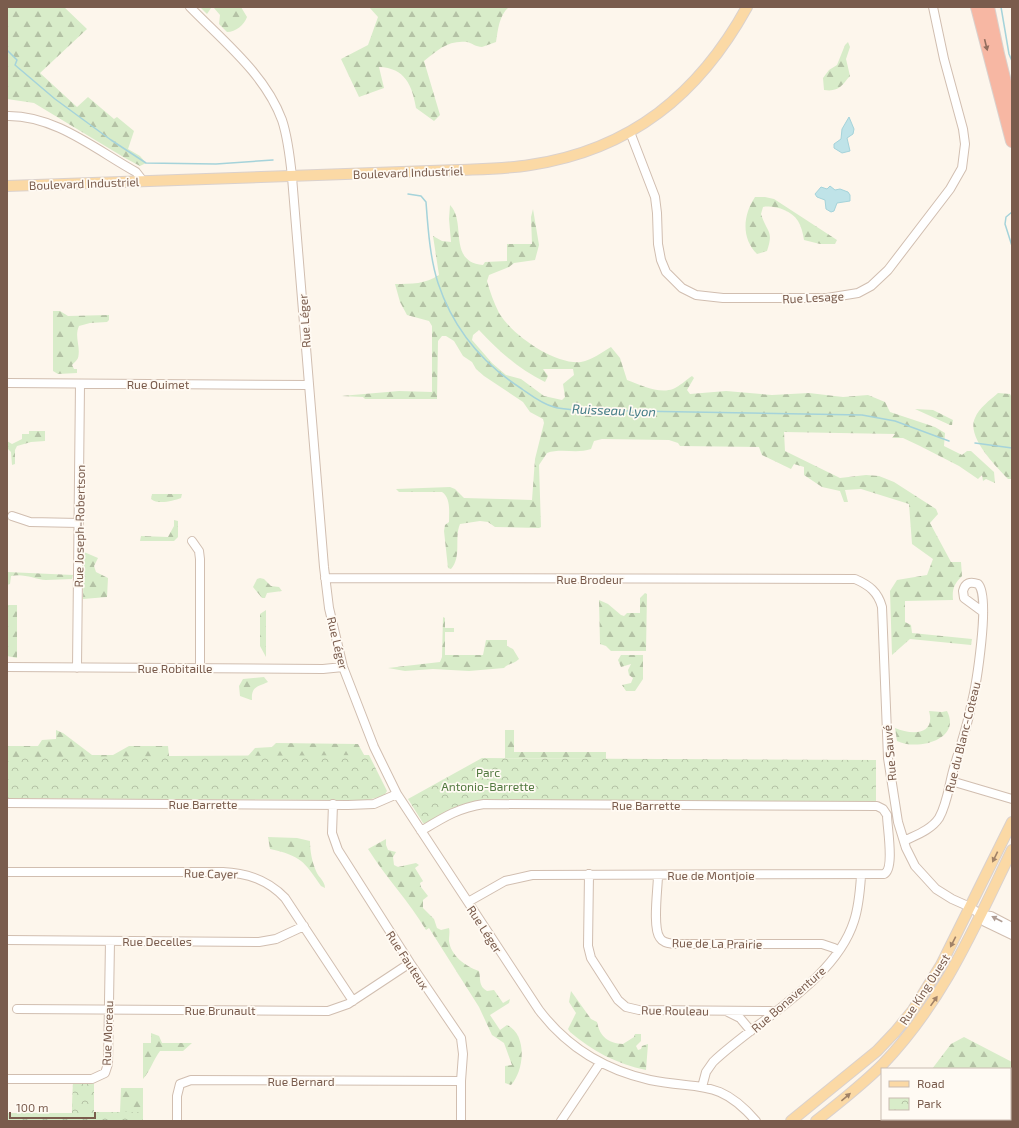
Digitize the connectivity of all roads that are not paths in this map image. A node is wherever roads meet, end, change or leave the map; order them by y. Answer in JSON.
{"nodes":[{"id":1,"x":190,"y":7,"type":"edge"},
{"id":2,"x":747,"y":7,"type":"edge"},
{"id":3,"x":933,"y":7,"type":"edge"},
{"id":4,"x":977,"y":7,"type":"edge"},
{"id":5,"x":988,"y":7,"type":"edge"},
{"id":6,"x":1012,"y":110,"type":"edge"},
{"id":7,"x":7,"y":116,"type":"edge"},
{"id":8,"x":630,"y":132,"type":"junction"},
{"id":9,"x":1012,"y":141,"type":"edge"},
{"id":10,"x":292,"y":177,"type":"junction"},
{"id":11,"x":143,"y":181,"type":"junction"},
{"id":12,"x":7,"y":186,"type":"edge"},
{"id":13,"x":7,"y":383,"type":"edge"},
{"id":14,"x":80,"y":384,"type":"junction"},
{"id":15,"x":308,"y":385,"type":"junction"},
{"id":16,"x":12,"y":516,"type":"dead end"},
{"id":17,"x":78,"y":523,"type":"junction"},
{"id":18,"x":192,"y":541,"type":"dead end"},
{"id":19,"x":325,"y":578,"type":"junction"},
{"id":20,"x":856,"y":579,"type":"joint"},
{"id":21,"x":982,"y":612,"type":"dead end"},
{"id":22,"x":343,"y":666,"type":"junction"},
{"id":23,"x":7,"y":667,"type":"edge"},
{"id":24,"x":77,"y":668,"type":"junction"},
{"id":25,"x":200,"y":668,"type":"junction"},
{"id":26,"x":951,"y":781,"type":"junction"},
{"id":27,"x":397,"y":794,"type":"junction"},
{"id":28,"x":1012,"y":799,"type":"edge"},
{"id":29,"x":7,"y":803,"type":"edge"},
{"id":30,"x":333,"y":804,"type":"junction"},
{"id":31,"x":877,"y":806,"type":"joint"},
{"id":32,"x":1012,"y":822,"type":"edge"},
{"id":33,"x":421,"y":831,"type":"junction"},
{"id":34,"x":904,"y":841,"type":"junction"},
{"id":35,"x":1012,"y":850,"type":"edge"},
{"id":36,"x":7,"y":872,"type":"edge"},
{"id":37,"x":589,"y":874,"type":"junction"},
{"id":38,"x":658,"y":874,"type":"junction"},
{"id":39,"x":861,"y":876,"type":"junction"},
{"id":40,"x":468,"y":902,"type":"junction"},
{"id":41,"x":970,"y":907,"type":"junction"},
{"id":42,"x":980,"y":915,"type":"junction"},
{"id":43,"x":304,"y":926,"type":"junction"},
{"id":44,"x":1012,"y":927,"type":"edge"},
{"id":45,"x":1012,"y":935,"type":"edge"},
{"id":46,"x":7,"y":940,"type":"edge"},
{"id":47,"x":110,"y":941,"type":"junction"},
{"id":48,"x":838,"y":952,"type":"junction"},
{"id":49,"x":410,"y":963,"type":"junction"},
{"id":50,"x":353,"y":1001,"type":"junction"},
{"id":51,"x":17,"y":1009,"type":"dead end"},
{"id":52,"x":108,"y":1011,"type":"junction"},
{"id":53,"x":725,"y":1011,"type":"junction"},
{"id":54,"x":775,"y":1011,"type":"junction"},
{"id":55,"x":751,"y":1031,"type":"junction"},
{"id":56,"x":600,"y":1063,"type":"junction"},
{"id":57,"x":7,"y":1079,"type":"edge"},
{"id":58,"x":461,"y":1081,"type":"junction"},
{"id":59,"x":702,"y":1087,"type":"junction"},
{"id":60,"x":177,"y":1121,"type":"edge"},
{"id":61,"x":461,"y":1121,"type":"edge"},
{"id":62,"x":561,"y":1121,"type":"edge"},
{"id":63,"x":756,"y":1121,"type":"edge"},
{"id":64,"x":792,"y":1121,"type":"edge"},
{"id":65,"x":816,"y":1121,"type":"edge"}],
"edges":[{"from":1,"to":10,"type":"street","name":"Rue Léger"},
{"from":2,"to":8,"type":"main road","name":"Boulevard Industriel"},
{"from":3,"to":8,"type":"street","name":"Rue Lesage"},
{"from":4,"to":9,"type":"highway","one_way":true},
{"from":5,"to":6,"type":"highway"},
{"from":7,"to":11,"type":"street"},
{"from":8,"to":10,"type":"main road","name":"Boulevard Industriel"},
{"from":10,"to":11,"type":"main road","name":"Boulevard Industriel"},
{"from":10,"to":15,"type":"street","name":"Rue Léger"},
{"from":11,"to":12,"type":"main road","name":"Boulevard Industriel"},
{"from":13,"to":14,"type":"street","name":"Rue Ouimet"},
{"from":14,"to":15,"type":"street","name":"Rue Ouimet"},
{"from":14,"to":17,"type":"street","name":"Rue Joseph-Robertson"},
{"from":15,"to":19,"type":"street","name":"Rue Léger"},
{"from":16,"to":17,"type":"street"},
{"from":17,"to":24,"type":"street","name":"Rue Joseph-Robertson"},
{"from":18,"to":25,"type":"street"},
{"from":19,"to":20,"type":"street","name":"Rue Brodeur"},
{"from":19,"to":22,"type":"street","name":"Rue Léger"},
{"from":20,"to":34,"type":"street","name":"Rue Sauvé"},
{"from":21,"to":26,"type":"street","name":"Rue du Blanc-Coteau"},
{"from":22,"to":25,"type":"street","name":"Rue Robitaille"},
{"from":22,"to":27,"type":"street","name":"Rue Léger"},
{"from":23,"to":24,"type":"street","name":"Rue Robitaille"},
{"from":24,"to":25,"type":"street","name":"Rue Robitaille"},
{"from":26,"to":28,"type":"street"},
{"from":26,"to":34,"type":"street","name":"Rue du Blanc-Coteau"},
{"from":27,"to":30,"type":"street","name":"Rue Barrette"},
{"from":27,"to":33,"type":"street","name":"Rue Léger"},
{"from":29,"to":30,"type":"street","name":"Rue Barrette"},
{"from":30,"to":49,"type":"street","name":"Rue Fauteux"},
{"from":31,"to":33,"type":"street","name":"Rue Barrette"},
{"from":31,"to":39,"type":"street","name":"Rue de Montjoie"},
{"from":32,"to":41,"type":"main road","name":"Rue King Ouest","one_way":true},
{"from":33,"to":40,"type":"street","name":"Rue Léger"},
{"from":34,"to":41,"type":"street","name":"Rue Sauvé"},
{"from":35,"to":42,"type":"main road","name":"Rue King Ouest"},
{"from":36,"to":43,"type":"street","name":"Rue Cayer"},
{"from":37,"to":38,"type":"street","name":"Rue de Montjoie"},
{"from":37,"to":40,"type":"street","name":"Rue de Montjoie"},
{"from":37,"to":53,"type":"street","name":"Rue Rouleau"},
{"from":38,"to":39,"type":"street","name":"Rue de Montjoie"},
{"from":38,"to":48,"type":"street","name":"Rue de La Prairie"},
{"from":39,"to":48,"type":"street","name":"Rue Bonaventure"},
{"from":40,"to":56,"type":"street","name":"Rue Léger"},
{"from":41,"to":42,"type":"street","name":"Rue Sauvé"},
{"from":41,"to":64,"type":"main road","name":"Rue King Ouest","one_way":true},
{"from":44,"to":42,"type":"street","one_way":true},
{"from":42,"to":45,"type":"street","name":"Rue Sauvé"},
{"from":65,"to":42,"type":"main road","name":"Rue King Ouest","one_way":true},
{"from":43,"to":47,"type":"street","name":"Rue Decelles"},
{"from":43,"to":50,"type":"street","name":"Rue Cayer"},
{"from":46,"to":47,"type":"street","name":"Rue Decelles"},
{"from":47,"to":52,"type":"street","name":"Rue Moreau"},
{"from":48,"to":54,"type":"street","name":"Rue Bonaventure"},
{"from":49,"to":50,"type":"street","name":"Rue Brunault"},
{"from":49,"to":58,"type":"street","name":"Rue Fauteux"},
{"from":50,"to":52,"type":"street","name":"Rue Brunault"},
{"from":51,"to":52,"type":"street","name":"Rue Brunault"},
{"from":52,"to":57,"type":"street","name":"Rue Moreau"},
{"from":53,"to":54,"type":"street","name":"Rue Rouleau"},
{"from":53,"to":55,"type":"street","name":"Rue Rouleau"},
{"from":54,"to":55,"type":"street","name":"Rue Bonaventure"},
{"from":55,"to":59,"type":"street","name":"Rue Bonaventure"},
{"from":56,"to":59,"type":"street","name":"Rue Léger"},
{"from":56,"to":62,"type":"street"},
{"from":58,"to":60,"type":"street","name":"Rue Bernard"},
{"from":58,"to":61,"type":"street","name":"Rue Fauteux"},
{"from":59,"to":63,"type":"street","name":"Rue Léger"}]}
